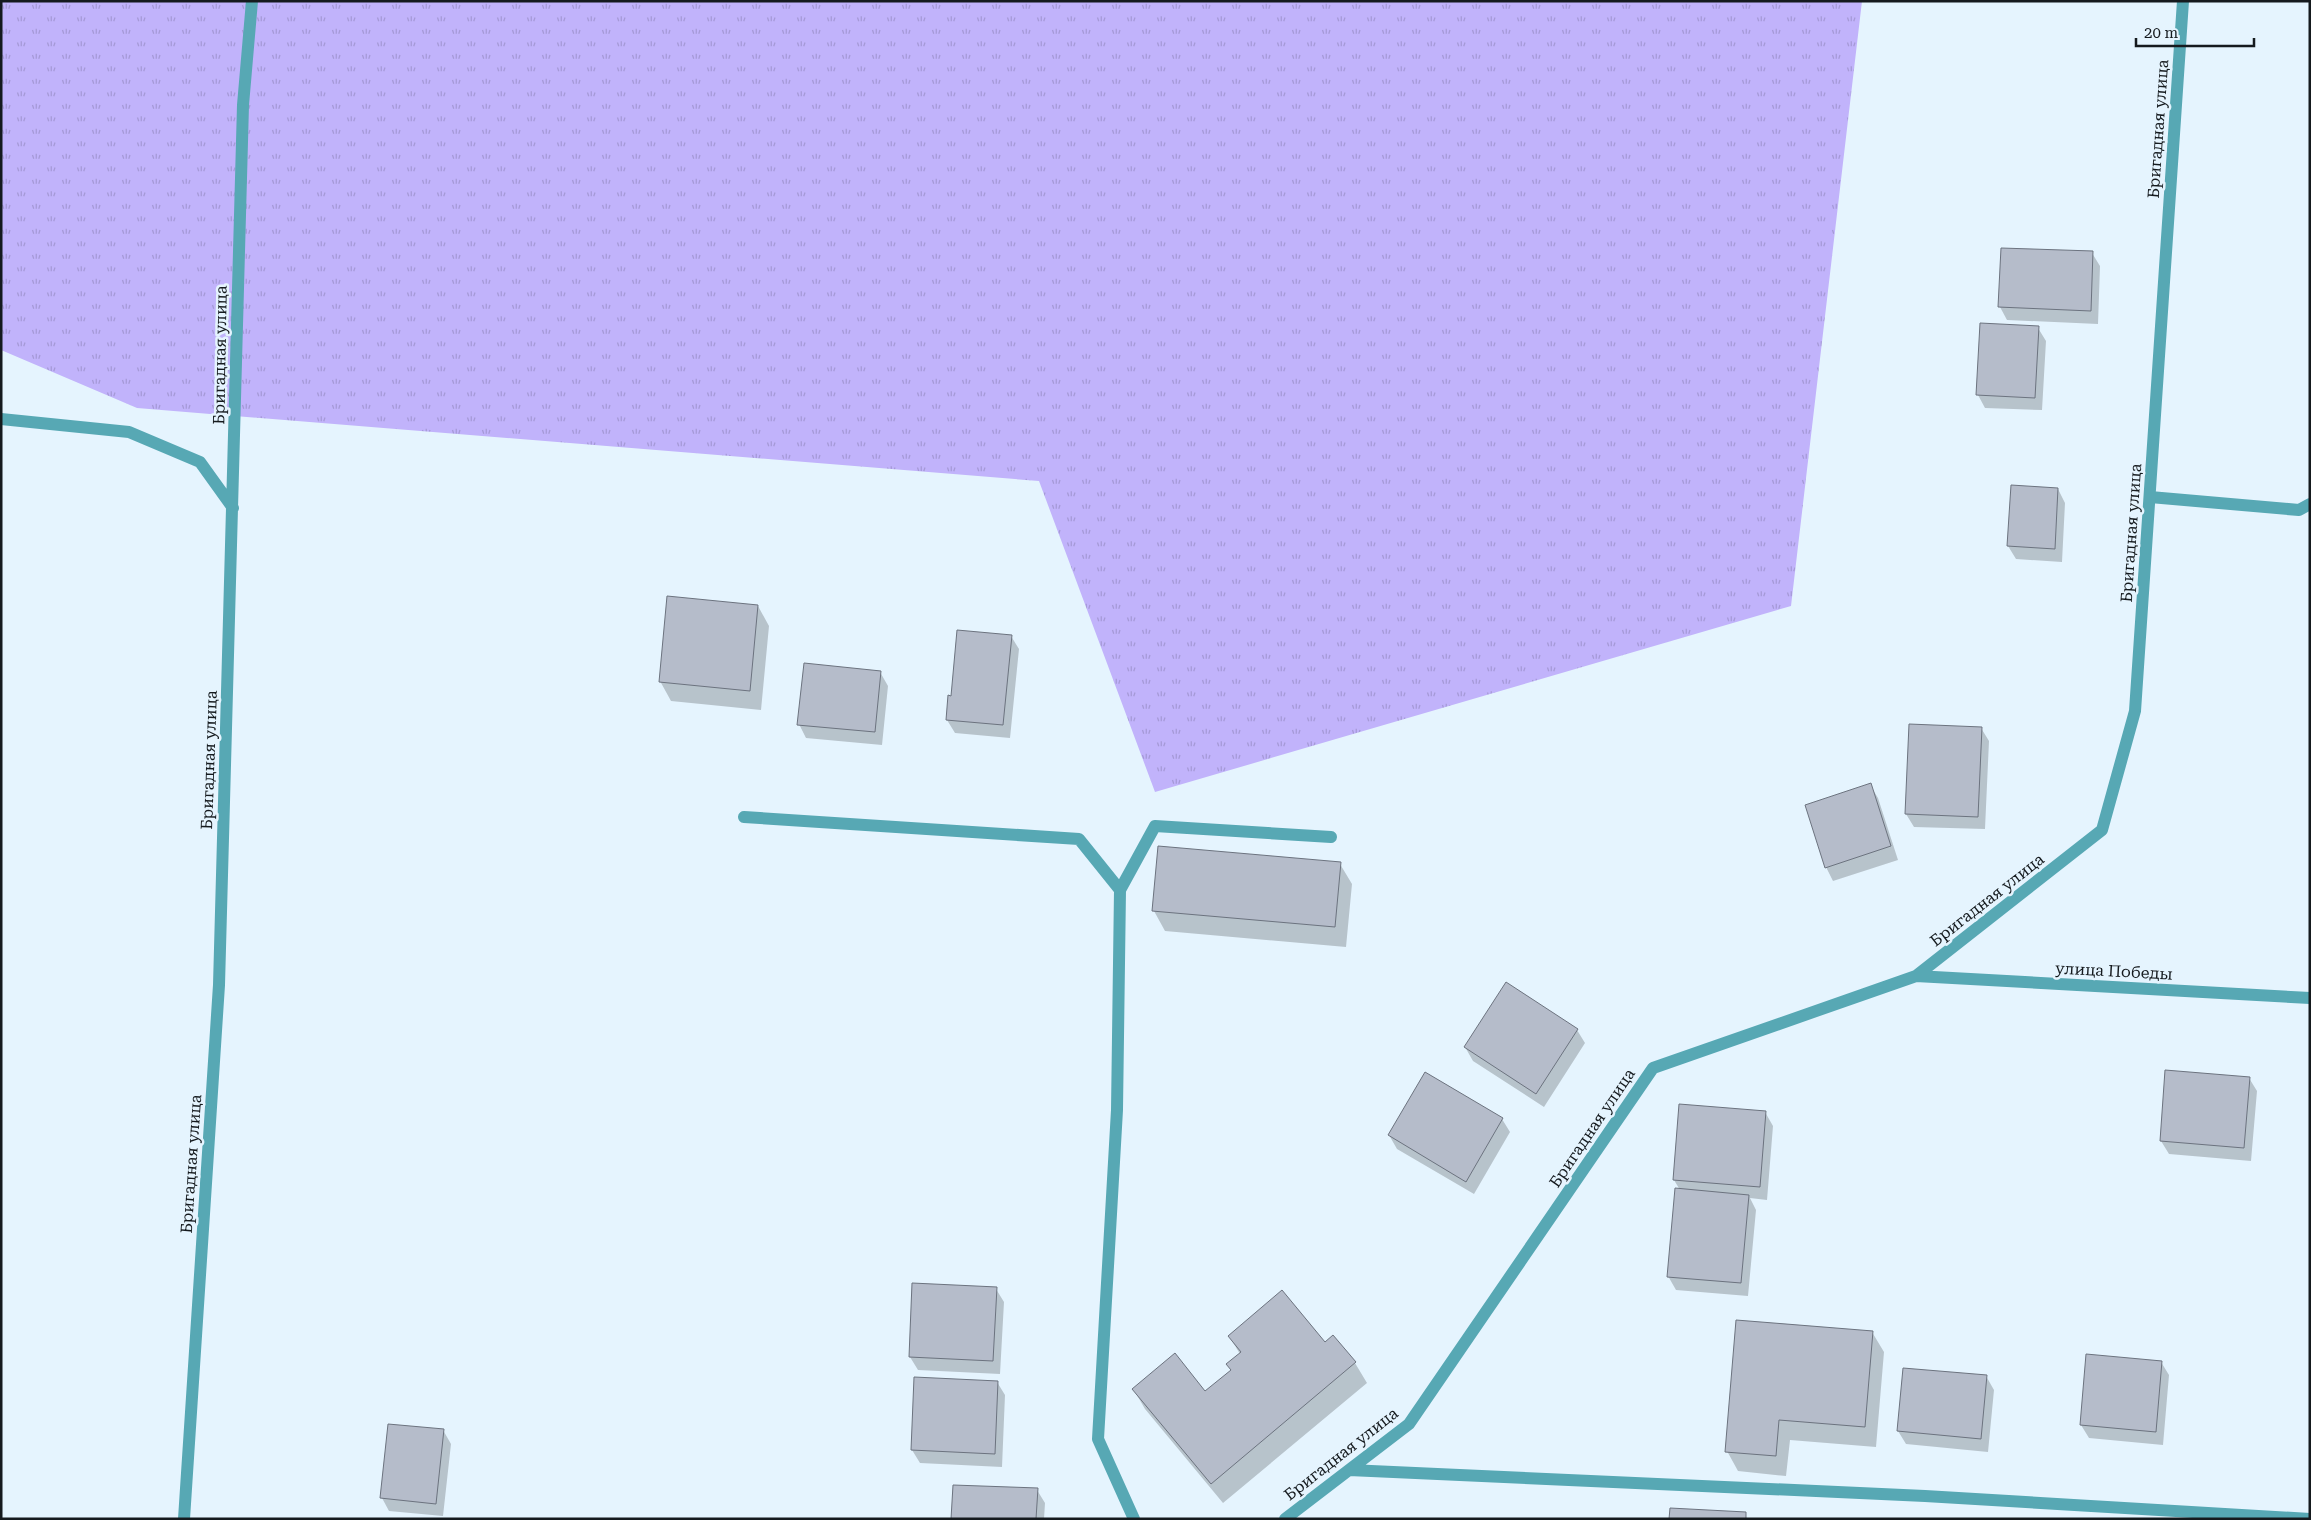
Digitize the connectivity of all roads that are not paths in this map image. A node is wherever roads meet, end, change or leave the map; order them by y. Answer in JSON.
{"nodes":[{"id":1,"x":252,"y":1,"type":"edge"},
{"id":2,"x":2183,"y":1,"type":"edge"},
{"id":3,"x":1,"y":419,"type":"edge"},
{"id":4,"x":2150,"y":497,"type":"junction"},
{"id":5,"x":2310,"y":504,"type":"edge"},
{"id":6,"x":232,"y":508,"type":"junction"},
{"id":7,"x":744,"y":817,"type":"dead end"},
{"id":8,"x":1332,"y":837,"type":"dead end"},
{"id":9,"x":1120,"y":890,"type":"junction"},
{"id":10,"x":1916,"y":976,"type":"junction"},
{"id":11,"x":2310,"y":998,"type":"edge"},
{"id":12,"x":1349,"y":1470,"type":"junction"},
{"id":13,"x":184,"y":1519,"type":"edge"},
{"id":14,"x":1134,"y":1519,"type":"edge"},
{"id":15,"x":1285,"y":1519,"type":"edge"},
{"id":16,"x":2310,"y":1519,"type":"edge"}],
"edges":[{"from":1,"to":6,"type":"street","name":"Бригадная улица"},
{"from":2,"to":4,"type":"street","name":"Бригадная улица"},
{"from":3,"to":6,"type":"street"},
{"from":4,"to":5,"type":"street"},
{"from":4,"to":10,"type":"street","name":"Бригадная улица"},
{"from":6,"to":13,"type":"street","name":"Бригадная улица"},
{"from":7,"to":9,"type":"street"},
{"from":8,"to":9,"type":"street"},
{"from":9,"to":14,"type":"street"},
{"from":10,"to":11,"type":"street","name":"улица Победы"},
{"from":10,"to":12,"type":"street","name":"Бригадная улица"},
{"from":12,"to":15,"type":"street","name":"Бригадная улица"},
{"from":12,"to":16,"type":"street"}]}
